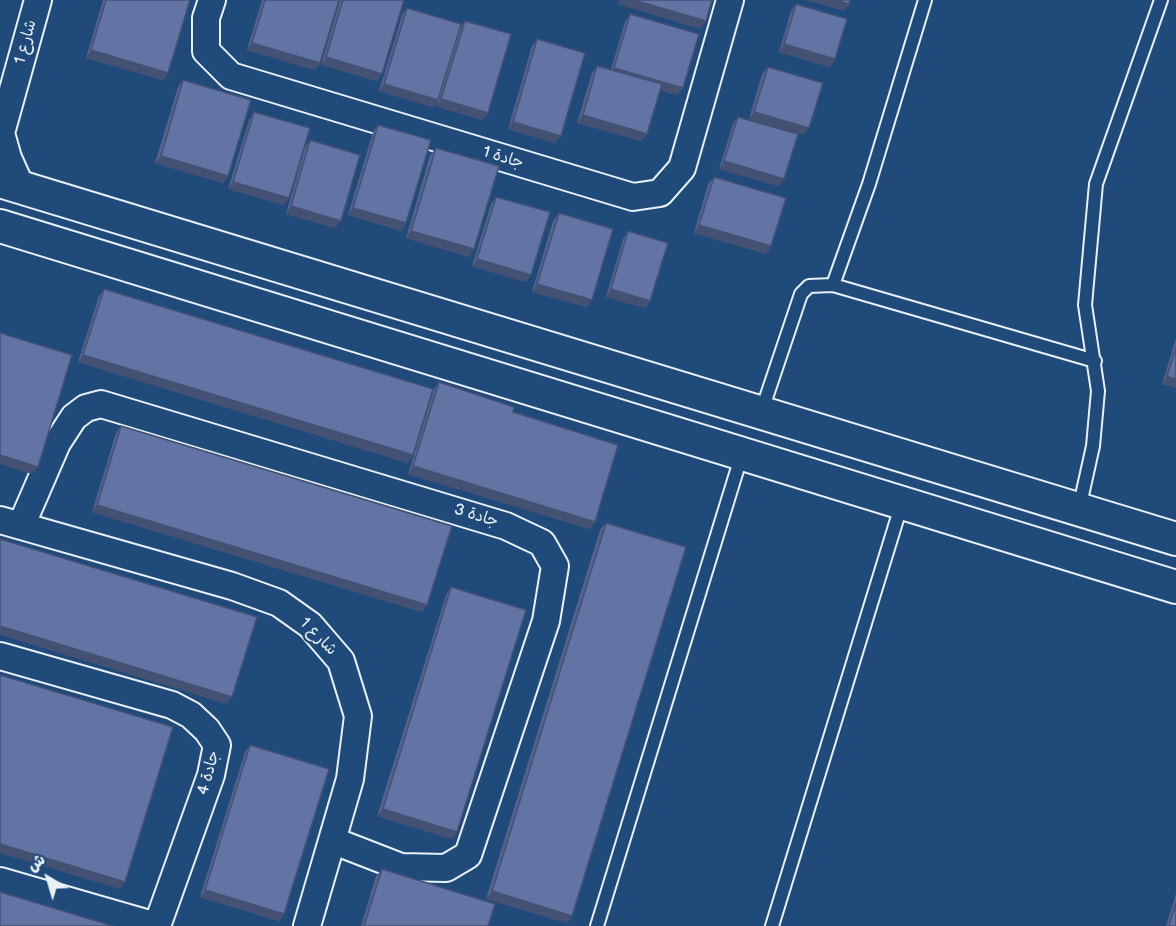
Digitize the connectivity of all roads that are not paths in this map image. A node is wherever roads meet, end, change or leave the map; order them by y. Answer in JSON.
{"nodes":[{"id":1,"x":38,"y":0,"type":"edge"},
{"id":2,"x":212,"y":0,"type":"edge"},
{"id":3,"x":730,"y":0,"type":"edge"},
{"id":4,"x":925,"y":0,"type":"edge"},
{"id":5,"x":1161,"y":0,"type":"edge"},
{"id":6,"x":10,"y":184,"type":"edge"},
{"id":7,"x":0,"y":226,"type":"edge"},
{"id":8,"x":833,"y":285,"type":"junction"},
{"id":9,"x":359,"y":292,"type":"junction"},
{"id":10,"x":418,"y":310,"type":"junction"},
{"id":11,"x":339,"y":330,"type":"junction"},
{"id":12,"x":408,"y":351,"type":"junction"},
{"id":13,"x":1095,"y":361,"type":"junction"},
{"id":14,"x":761,"y":414,"type":"junction"},
{"id":15,"x":742,"y":452,"type":"junction"},
{"id":16,"x":903,"y":501,"type":"junction"},
{"id":17,"x":1079,"y":510,"type":"junction"},
{"id":18,"x":11,"y":523,"type":"edge"},
{"id":19,"x":1176,"y":539,"type":"edge"},
{"id":20,"x":1176,"y":587,"type":"edge"},
{"id":21,"x":0,"y":656,"type":"edge"},
{"id":22,"x":334,"y":841,"type":"junction"},
{"id":23,"x":0,"y":881,"type":"edge"},
{"id":24,"x":156,"y":926,"type":"edge"},
{"id":25,"x":307,"y":926,"type":"edge"},
{"id":26,"x":597,"y":926,"type":"edge"},
{"id":27,"x":772,"y":926,"type":"edge"}],
"edges":[{"from":1,"to":6,"type":"street","name":"شارع 1"},
{"from":2,"to":3,"type":"street","name":"جادة 1"},
{"from":4,"to":8,"type":"lane"},
{"from":5,"to":13,"type":"lane"},
{"from":6,"to":9,"type":"street"},
{"from":7,"to":11,"type":"street"},
{"from":8,"to":13,"type":"lane"},
{"from":8,"to":14,"type":"lane"},
{"from":9,"to":10,"type":"street"},
{"from":9,"to":11,"type":"street"},
{"from":10,"to":12,"type":"street"},
{"from":10,"to":14,"type":"street"},
{"from":11,"to":12,"type":"street"},
{"from":12,"to":15,"type":"street"},
{"from":13,"to":17,"type":"lane"},
{"from":14,"to":17,"type":"street"},
{"from":15,"to":16,"type":"street"},
{"from":15,"to":26,"type":"lane"},
{"from":16,"to":20,"type":"street"},
{"from":16,"to":27,"type":"lane"},
{"from":17,"to":19,"type":"street"},
{"from":18,"to":22,"type":"street","name":"شارع 1"},
{"from":18,"to":22,"type":"street","name":"جادة 3"},
{"from":21,"to":24,"type":"street","name":"جادة 4"},
{"from":22,"to":25,"type":"street","name":"شارع 1"},
{"from":23,"to":24,"type":"street","name":"جادة 4"}]}
